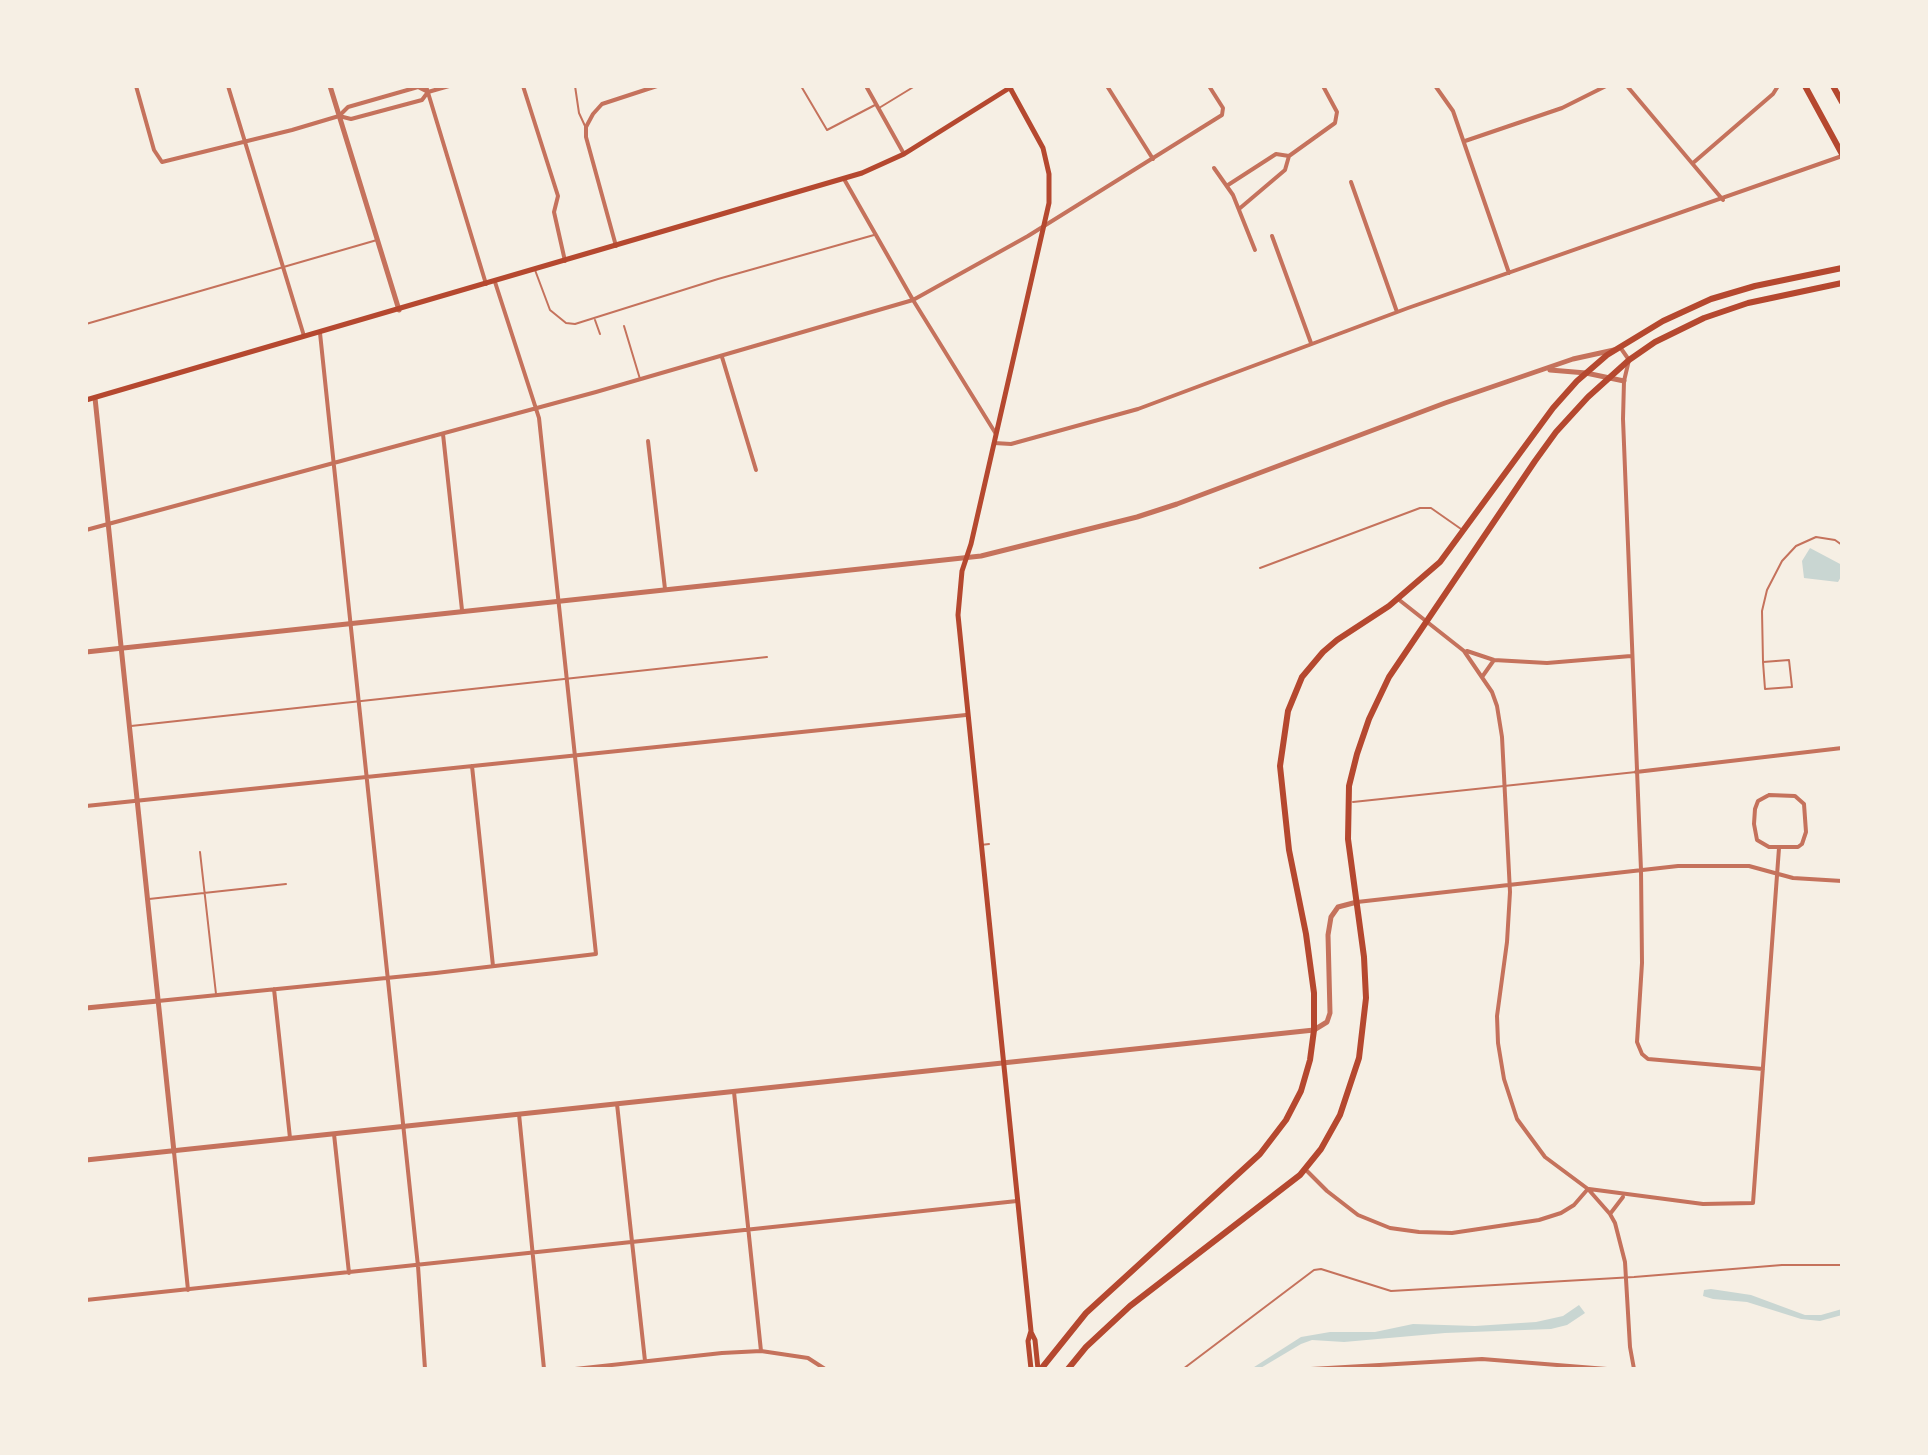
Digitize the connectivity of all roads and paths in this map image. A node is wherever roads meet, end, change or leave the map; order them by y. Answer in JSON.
{"nodes":[{"id":1,"x":136,"y":86,"type":"edge"},
{"id":2,"x":228,"y":86,"type":"edge"},
{"id":3,"x":330,"y":86,"type":"edge"},
{"id":4,"x":449,"y":86,"type":"edge"},
{"id":5,"x":523,"y":86,"type":"edge"},
{"id":6,"x":575,"y":86,"type":"edge"},
{"id":7,"x":657,"y":86,"type":"edge"},
{"id":8,"x":801,"y":86,"type":"edge"},
{"id":9,"x":866,"y":86,"type":"edge"},
{"id":10,"x":915,"y":86,"type":"edge"},
{"id":11,"x":1010,"y":86,"type":"edge"},
{"id":12,"x":1107,"y":86,"type":"edge"},
{"id":13,"x":1209,"y":86,"type":"edge"},
{"id":14,"x":1323,"y":86,"type":"edge"},
{"id":15,"x":1606,"y":86,"type":"edge"},
{"id":16,"x":1627,"y":86,"type":"edge"},
{"id":17,"x":1805,"y":86,"type":"edge"},
{"id":18,"x":1833,"y":86,"type":"edge"},
{"id":19,"x":1436,"y":87,"type":"edge"},
{"id":20,"x":1779,"y":87,"type":"edge"},
{"id":21,"x":427,"y":89,"type":"edge"},
{"id":22,"x":1842,"y":102,"type":"edge"},
{"id":23,"x":877,"y":107,"type":"junction"},
{"id":24,"x":339,"y":116,"type":"junction"},
{"id":25,"x":586,"y":127,"type":"junction"},
{"id":26,"x":245,"y":140,"type":"junction"},
{"id":27,"x":1465,"y":141,"type":"junction"},
{"id":28,"x":904,"y":154,"type":"junction"},
{"id":29,"x":1842,"y":155,"type":"edge"},
{"id":30,"x":1289,"y":156,"type":"junction"},
{"id":31,"x":1153,"y":159,"type":"junction"},
{"id":32,"x":1693,"y":163,"type":"junction"},
{"id":33,"x":1214,"y":168,"type":"dead end"},
{"id":34,"x":844,"y":179,"type":"junction"},
{"id":35,"x":1351,"y":182,"type":"dead end"},
{"id":36,"x":1228,"y":185,"type":"junction"},
{"id":37,"x":1723,"y":200,"type":"junction"},
{"id":38,"x":1239,"y":209,"type":"junction"},
{"id":39,"x":1044,"y":226,"type":"junction"},
{"id":40,"x":875,"y":235,"type":"junction"},
{"id":41,"x":1272,"y":236,"type":"dead end"},
{"id":42,"x":377,"y":240,"type":"junction"},
{"id":43,"x":616,"y":246,"type":"junction"},
{"id":44,"x":1255,"y":250,"type":"dead end"},
{"id":45,"x":565,"y":261,"type":"junction"},
{"id":46,"x":284,"y":267,"type":"junction"},
{"id":47,"x":1842,"y":268,"type":"edge"},
{"id":48,"x":535,"y":270,"type":"junction"},
{"id":49,"x":1509,"y":273,"type":"junction"},
{"id":50,"x":495,"y":282,"type":"junction"},
{"id":51,"x":1842,"y":283,"type":"edge"},
{"id":52,"x":486,"y":284,"type":"junction"},
{"id":53,"x":913,"y":300,"type":"junction"},
{"id":54,"x":399,"y":310,"type":"junction"},
{"id":55,"x":1397,"y":312,"type":"junction"},
{"id":56,"x":595,"y":319,"type":"junction"},
{"id":57,"x":86,"y":324,"type":"edge"},
{"id":58,"x":624,"y":326,"type":"dead end"},
{"id":59,"x":320,"y":333,"type":"junction"},
{"id":60,"x":600,"y":334,"type":"dead end"},
{"id":61,"x":305,"y":337,"type":"junction"},
{"id":62,"x":1311,"y":343,"type":"junction"},
{"id":63,"x":1617,"y":348,"type":"junction"},
{"id":64,"x":722,"y":357,"type":"junction"},
{"id":65,"x":1629,"y":360,"type":"junction"},
{"id":66,"x":1545,"y":370,"type":"junction"},
{"id":67,"x":1586,"y":373,"type":"junction"},
{"id":68,"x":1609,"y":378,"type":"junction"},
{"id":69,"x":640,"y":380,"type":"junction"},
{"id":70,"x":1624,"y":381,"type":"junction"},
{"id":71,"x":95,"y":398,"type":"junction"},
{"id":72,"x":86,"y":400,"type":"edge"},
{"id":73,"x":535,"y":409,"type":"junction"},
{"id":74,"x":443,"y":434,"type":"junction"},
{"id":75,"x":996,"y":434,"type":"junction"},
{"id":76,"x":648,"y":441,"type":"dead end"},
{"id":77,"x":994,"y":443,"type":"junction"},
{"id":78,"x":334,"y":463,"type":"junction"},
{"id":79,"x":756,"y":470,"type":"dead end"},
{"id":80,"x":109,"y":524,"type":"junction"},
{"id":81,"x":86,"y":530,"type":"edge"},
{"id":82,"x":1465,"y":531,"type":"junction"},
{"id":83,"x":1842,"y":545,"type":"edge"},
{"id":84,"x":966,"y":557,"type":"junction"},
{"id":85,"x":1260,"y":568,"type":"dead end"},
{"id":86,"x":665,"y":589,"type":"junction"},
{"id":87,"x":1398,"y":599,"type":"junction"},
{"id":88,"x":558,"y":600,"type":"junction"},
{"id":89,"x":462,"y":610,"type":"junction"},
{"id":90,"x":350,"y":622,"type":"junction"},
{"id":91,"x":1425,"y":622,"type":"junction"},
{"id":92,"x":122,"y":648,"type":"junction"},
{"id":93,"x":1464,"y":651,"type":"junction"},
{"id":94,"x":86,"y":652,"type":"edge"},
{"id":95,"x":1631,"y":656,"type":"junction"},
{"id":96,"x":767,"y":657,"type":"dead end"},
{"id":97,"x":1494,"y":660,"type":"junction"},
{"id":98,"x":1763,"y":662,"type":"junction"},
{"id":99,"x":1482,"y":677,"type":"junction"},
{"id":100,"x":567,"y":680,"type":"junction"},
{"id":101,"x":359,"y":702,"type":"junction"},
{"id":102,"x":966,"y":715,"type":"junction"},
{"id":103,"x":130,"y":726,"type":"junction"},
{"id":104,"x":1842,"y":748,"type":"edge"},
{"id":105,"x":575,"y":755,"type":"junction"},
{"id":106,"x":472,"y":766,"type":"junction"},
{"id":107,"x":1636,"y":772,"type":"junction"},
{"id":108,"x":366,"y":777,"type":"junction"},
{"id":109,"x":1505,"y":787,"type":"junction"},
{"id":110,"x":137,"y":800,"type":"junction"},
{"id":111,"x":1348,"y":802,"type":"junction"},
{"id":112,"x":86,"y":806,"type":"edge"},
{"id":113,"x":989,"y":844,"type":"dead end"},
{"id":114,"x":980,"y":845,"type":"junction"},
{"id":115,"x":1779,"y":848,"type":"junction"},
{"id":116,"x":200,"y":852,"type":"dead end"},
{"id":117,"x":1641,"y":870,"type":"junction"},
{"id":118,"x":1777,"y":874,"type":"junction"},
{"id":119,"x":1842,"y":881,"type":"edge"},
{"id":120,"x":286,"y":884,"type":"dead end"},
{"id":121,"x":1509,"y":885,"type":"junction"},
{"id":122,"x":205,"y":892,"type":"junction"},
{"id":123,"x":148,"y":899,"type":"junction"},
{"id":124,"x":1357,"y":902,"type":"junction"},
{"id":125,"x":493,"y":967,"type":"junction"},
{"id":126,"x":387,"y":978,"type":"junction"},
{"id":127,"x":274,"y":989,"type":"junction"},
{"id":128,"x":216,"y":995,"type":"junction"},
{"id":129,"x":158,"y":1001,"type":"junction"},
{"id":130,"x":86,"y":1008,"type":"edge"},
{"id":131,"x":1314,"y":1030,"type":"junction"},
{"id":132,"x":1003,"y":1064,"type":"junction"},
{"id":133,"x":1763,"y":1069,"type":"junction"},
{"id":134,"x":734,"y":1092,"type":"junction"},
{"id":135,"x":617,"y":1104,"type":"junction"},
{"id":136,"x":519,"y":1114,"type":"junction"},
{"id":137,"x":403,"y":1128,"type":"junction"},
{"id":138,"x":334,"y":1134,"type":"junction"},
{"id":139,"x":290,"y":1138,"type":"junction"},
{"id":140,"x":174,"y":1152,"type":"junction"},
{"id":141,"x":86,"y":1160,"type":"edge"},
{"id":142,"x":1305,"y":1169,"type":"junction"},
{"id":143,"x":1588,"y":1189,"type":"junction"},
{"id":144,"x":1624,"y":1196,"type":"junction"},
{"id":145,"x":1017,"y":1201,"type":"junction"},
{"id":146,"x":1610,"y":1214,"type":"junction"},
{"id":147,"x":748,"y":1229,"type":"junction"},
{"id":148,"x":632,"y":1242,"type":"junction"},
{"id":149,"x":534,"y":1253,"type":"junction"},
{"id":150,"x":1842,"y":1265,"type":"edge"},
{"id":151,"x":418,"y":1266,"type":"junction"},
{"id":152,"x":349,"y":1273,"type":"junction"},
{"id":153,"x":1626,"y":1278,"type":"junction"},
{"id":154,"x":188,"y":1290,"type":"junction"},
{"id":155,"x":86,"y":1300,"type":"edge"},
{"id":156,"x":1031,"y":1331,"type":"junction"},
{"id":157,"x":761,"y":1351,"type":"junction"},
{"id":158,"x":645,"y":1361,"type":"junction"},
{"id":159,"x":1521,"y":1362,"type":"junction"},
{"id":160,"x":1354,"y":1367,"type":"edge"},
{"id":161,"x":425,"y":1369,"type":"edge"},
{"id":162,"x":544,"y":1369,"type":"edge"},
{"id":163,"x":575,"y":1369,"type":"edge"},
{"id":164,"x":825,"y":1369,"type":"edge"},
{"id":165,"x":1031,"y":1369,"type":"edge"},
{"id":166,"x":1040,"y":1369,"type":"edge"},
{"id":167,"x":1068,"y":1369,"type":"edge"},
{"id":168,"x":1183,"y":1369,"type":"edge"},
{"id":169,"x":1311,"y":1369,"type":"edge"},
{"id":170,"x":1514,"y":1369,"type":"edge"},
{"id":171,"x":1607,"y":1369,"type":"edge"},
{"id":172,"x":1634,"y":1369,"type":"edge"},
{"id":173,"x":1667,"y":1369,"type":"edge"},
{"id":174,"x":1787,"y":1369,"type":"edge"}],
"edges":[{"from":1,"to":26,"type":"street"},
{"from":2,"to":26,"type":"street"},
{"from":3,"to":24,"type":"street"},
{"from":4,"to":21,"type":"street"},
{"from":5,"to":45,"type":"street"},
{"from":6,"to":25,"type":"lane"},
{"from":7,"to":25,"type":"street"},
{"from":8,"to":23,"type":"lane"},
{"from":9,"to":23,"type":"street"},
{"from":10,"to":23,"type":"lane"},
{"from":11,"to":28,"type":"main road"},
{"from":11,"to":39,"type":"main road"},
{"from":12,"to":31,"type":"street"},
{"from":13,"to":31,"type":"street"},
{"from":14,"to":30,"type":"street"},
{"from":15,"to":27,"type":"street"},
{"from":16,"to":32,"type":"street"},
{"from":17,"to":29,"type":"main road"},
{"from":18,"to":22,"type":"main road"},
{"from":19,"to":27,"type":"street"},
{"from":20,"to":32,"type":"street"},
{"from":21,"to":24,"type":"street"},
{"from":21,"to":24,"type":"street"},
{"from":21,"to":52,"type":"street"},
{"from":23,"to":28,"type":"street"},
{"from":24,"to":26,"type":"street"},
{"from":24,"to":42,"type":"street"},
{"from":25,"to":43,"type":"street"},
{"from":26,"to":46,"type":"street"},
{"from":27,"to":49,"type":"street"},
{"from":28,"to":34,"type":"main road"},
{"from":29,"to":37,"type":"street"},
{"from":30,"to":36,"type":"street"},
{"from":30,"to":38,"type":"street"},
{"from":31,"to":39,"type":"street"},
{"from":32,"to":37,"type":"street"},
{"from":33,"to":36,"type":"street"},
{"from":34,"to":40,"type":"street"},
{"from":34,"to":43,"type":"main road"},
{"from":35,"to":55,"type":"street"},
{"from":36,"to":38,"type":"street"},
{"from":37,"to":49,"type":"street"},
{"from":38,"to":44,"type":"street"},
{"from":39,"to":53,"type":"street"},
{"from":39,"to":75,"type":"main road"},
{"from":40,"to":53,"type":"street"},
{"from":40,"to":56,"type":"lane"},
{"from":41,"to":62,"type":"street"},
{"from":42,"to":46,"type":"lane"},
{"from":42,"to":54,"type":"street"},
{"from":43,"to":45,"type":"main road"},
{"from":45,"to":48,"type":"main road"},
{"from":46,"to":57,"type":"lane"},
{"from":46,"to":61,"type":"street"},
{"from":47,"to":63,"type":"main road"},
{"from":48,"to":50,"type":"main road"},
{"from":48,"to":56,"type":"lane"},
{"from":49,"to":55,"type":"street"},
{"from":50,"to":52,"type":"main road"},
{"from":50,"to":73,"type":"street"},
{"from":51,"to":65,"type":"main road"},
{"from":52,"to":54,"type":"main road"},
{"from":53,"to":64,"type":"street"},
{"from":53,"to":75,"type":"street"},
{"from":54,"to":59,"type":"main road"},
{"from":55,"to":62,"type":"street"},
{"from":56,"to":60,"type":"lane"},
{"from":58,"to":69,"type":"lane"},
{"from":59,"to":61,"type":"main road"},
{"from":59,"to":78,"type":"street"},
{"from":61,"to":71,"type":"main road"},
{"from":62,"to":77,"type":"street"},
{"from":63,"to":65,"type":"street"},
{"from":63,"to":66,"type":"street"},
{"from":63,"to":67,"type":"main road"},
{"from":64,"to":69,"type":"street"},
{"from":64,"to":79,"type":"street"},
{"from":65,"to":68,"type":"main road"},
{"from":65,"to":70,"type":"street"},
{"from":66,"to":67,"type":"street"},
{"from":66,"to":84,"type":"street"},
{"from":67,"to":68,"type":"street"},
{"from":67,"to":82,"type":"main road"},
{"from":68,"to":70,"type":"street"},
{"from":68,"to":91,"type":"main road"},
{"from":69,"to":73,"type":"street"},
{"from":70,"to":95,"type":"street"},
{"from":71,"to":72,"type":"main road"},
{"from":71,"to":80,"type":"street"},
{"from":73,"to":74,"type":"street"},
{"from":73,"to":88,"type":"street"},
{"from":74,"to":78,"type":"street"},
{"from":74,"to":89,"type":"street"},
{"from":75,"to":77,"type":"main road"},
{"from":76,"to":86,"type":"street"},
{"from":77,"to":84,"type":"main road"},
{"from":78,"to":80,"type":"street"},
{"from":78,"to":90,"type":"street"},
{"from":80,"to":81,"type":"street"},
{"from":80,"to":92,"type":"street"},
{"from":82,"to":85,"type":"lane"},
{"from":82,"to":87,"type":"main road"},
{"from":83,"to":98,"type":"lane"},
{"from":84,"to":86,"type":"street"},
{"from":84,"to":102,"type":"main road"},
{"from":86,"to":88,"type":"street"},
{"from":87,"to":91,"type":"street"},
{"from":87,"to":131,"type":"main road"},
{"from":88,"to":89,"type":"street"},
{"from":88,"to":100,"type":"street"},
{"from":89,"to":90,"type":"street"},
{"from":90,"to":92,"type":"street"},
{"from":90,"to":101,"type":"street"},
{"from":91,"to":93,"type":"street"},
{"from":91,"to":111,"type":"main road"},
{"from":92,"to":94,"type":"street"},
{"from":92,"to":103,"type":"street"},
{"from":93,"to":97,"type":"street"},
{"from":93,"to":99,"type":"street"},
{"from":95,"to":97,"type":"street"},
{"from":95,"to":107,"type":"street"},
{"from":96,"to":100,"type":"lane"},
{"from":97,"to":99,"type":"street"},
{"from":98,"to":98,"type":"lane"},
{"from":99,"to":109,"type":"street"},
{"from":100,"to":101,"type":"lane"},
{"from":100,"to":105,"type":"street"},
{"from":101,"to":103,"type":"lane"},
{"from":101,"to":108,"type":"street"},
{"from":102,"to":105,"type":"street"},
{"from":102,"to":114,"type":"main road"},
{"from":103,"to":110,"type":"street"},
{"from":104,"to":107,"type":"street"},
{"from":105,"to":106,"type":"street"},
{"from":105,"to":125,"type":"street"},
{"from":106,"to":108,"type":"street"},
{"from":106,"to":125,"type":"street"},
{"from":107,"to":109,"type":"lane"},
{"from":107,"to":117,"type":"street"},
{"from":108,"to":110,"type":"street"},
{"from":108,"to":126,"type":"street"},
{"from":109,"to":111,"type":"lane"},
{"from":109,"to":121,"type":"street"},
{"from":110,"to":112,"type":"street"},
{"from":110,"to":123,"type":"street"},
{"from":111,"to":124,"type":"main road"},
{"from":113,"to":114,"type":"lane"},
{"from":114,"to":132,"type":"main road"},
{"from":115,"to":115,"type":"street"},
{"from":115,"to":118,"type":"street"},
{"from":116,"to":122,"type":"lane"},
{"from":117,"to":118,"type":"street"},
{"from":117,"to":121,"type":"street"},
{"from":117,"to":133,"type":"street"},
{"from":118,"to":119,"type":"street"},
{"from":118,"to":133,"type":"street"},
{"from":120,"to":122,"type":"lane"},
{"from":121,"to":124,"type":"street"},
{"from":121,"to":143,"type":"street"},
{"from":122,"to":123,"type":"lane"},
{"from":122,"to":128,"type":"lane"},
{"from":123,"to":129,"type":"street"},
{"from":124,"to":131,"type":"street"},
{"from":124,"to":142,"type":"main road"},
{"from":125,"to":126,"type":"street"},
{"from":126,"to":127,"type":"street"},
{"from":126,"to":137,"type":"street"},
{"from":127,"to":128,"type":"street"},
{"from":127,"to":139,"type":"street"},
{"from":128,"to":129,"type":"street"},
{"from":129,"to":130,"type":"street"},
{"from":129,"to":140,"type":"street"},
{"from":131,"to":132,"type":"street"},
{"from":131,"to":166,"type":"main road"},
{"from":132,"to":134,"type":"street"},
{"from":132,"to":145,"type":"main road"},
{"from":133,"to":144,"type":"street"},
{"from":134,"to":135,"type":"street"},
{"from":134,"to":147,"type":"street"},
{"from":135,"to":136,"type":"street"},
{"from":135,"to":148,"type":"street"},
{"from":136,"to":137,"type":"street"},
{"from":136,"to":149,"type":"street"},
{"from":137,"to":138,"type":"street"},
{"from":137,"to":151,"type":"street"},
{"from":138,"to":139,"type":"street"},
{"from":138,"to":152,"type":"street"},
{"from":139,"to":140,"type":"street"},
{"from":140,"to":141,"type":"street"},
{"from":140,"to":154,"type":"street"},
{"from":142,"to":143,"type":"street"},
{"from":142,"to":167,"type":"main road"},
{"from":143,"to":144,"type":"street"},
{"from":143,"to":146,"type":"street"},
{"from":144,"to":146,"type":"street"},
{"from":145,"to":147,"type":"street"},
{"from":145,"to":156,"type":"main road"},
{"from":146,"to":153,"type":"street"},
{"from":147,"to":148,"type":"street"},
{"from":147,"to":157,"type":"street"},
{"from":148,"to":149,"type":"street"},
{"from":148,"to":158,"type":"street"},
{"from":149,"to":151,"type":"street"},
{"from":149,"to":162,"type":"street"},
{"from":150,"to":153,"type":"lane"},
{"from":151,"to":152,"type":"street"},
{"from":151,"to":161,"type":"street"},
{"from":152,"to":154,"type":"street"},
{"from":153,"to":168,"type":"lane"},
{"from":153,"to":172,"type":"street"},
{"from":154,"to":155,"type":"street"},
{"from":156,"to":165,"type":"main road"},
{"from":156,"to":166,"type":"main road"},
{"from":157,"to":158,"type":"street"},
{"from":157,"to":164,"type":"street"},
{"from":158,"to":163,"type":"street"},
{"from":159,"to":160,"type":"street"},
{"from":159,"to":170,"type":"street"},
{"from":159,"to":171,"type":"street"},
{"from":160,"to":169,"type":"street"},
{"from":173,"to":174,"type":"street"}]}
